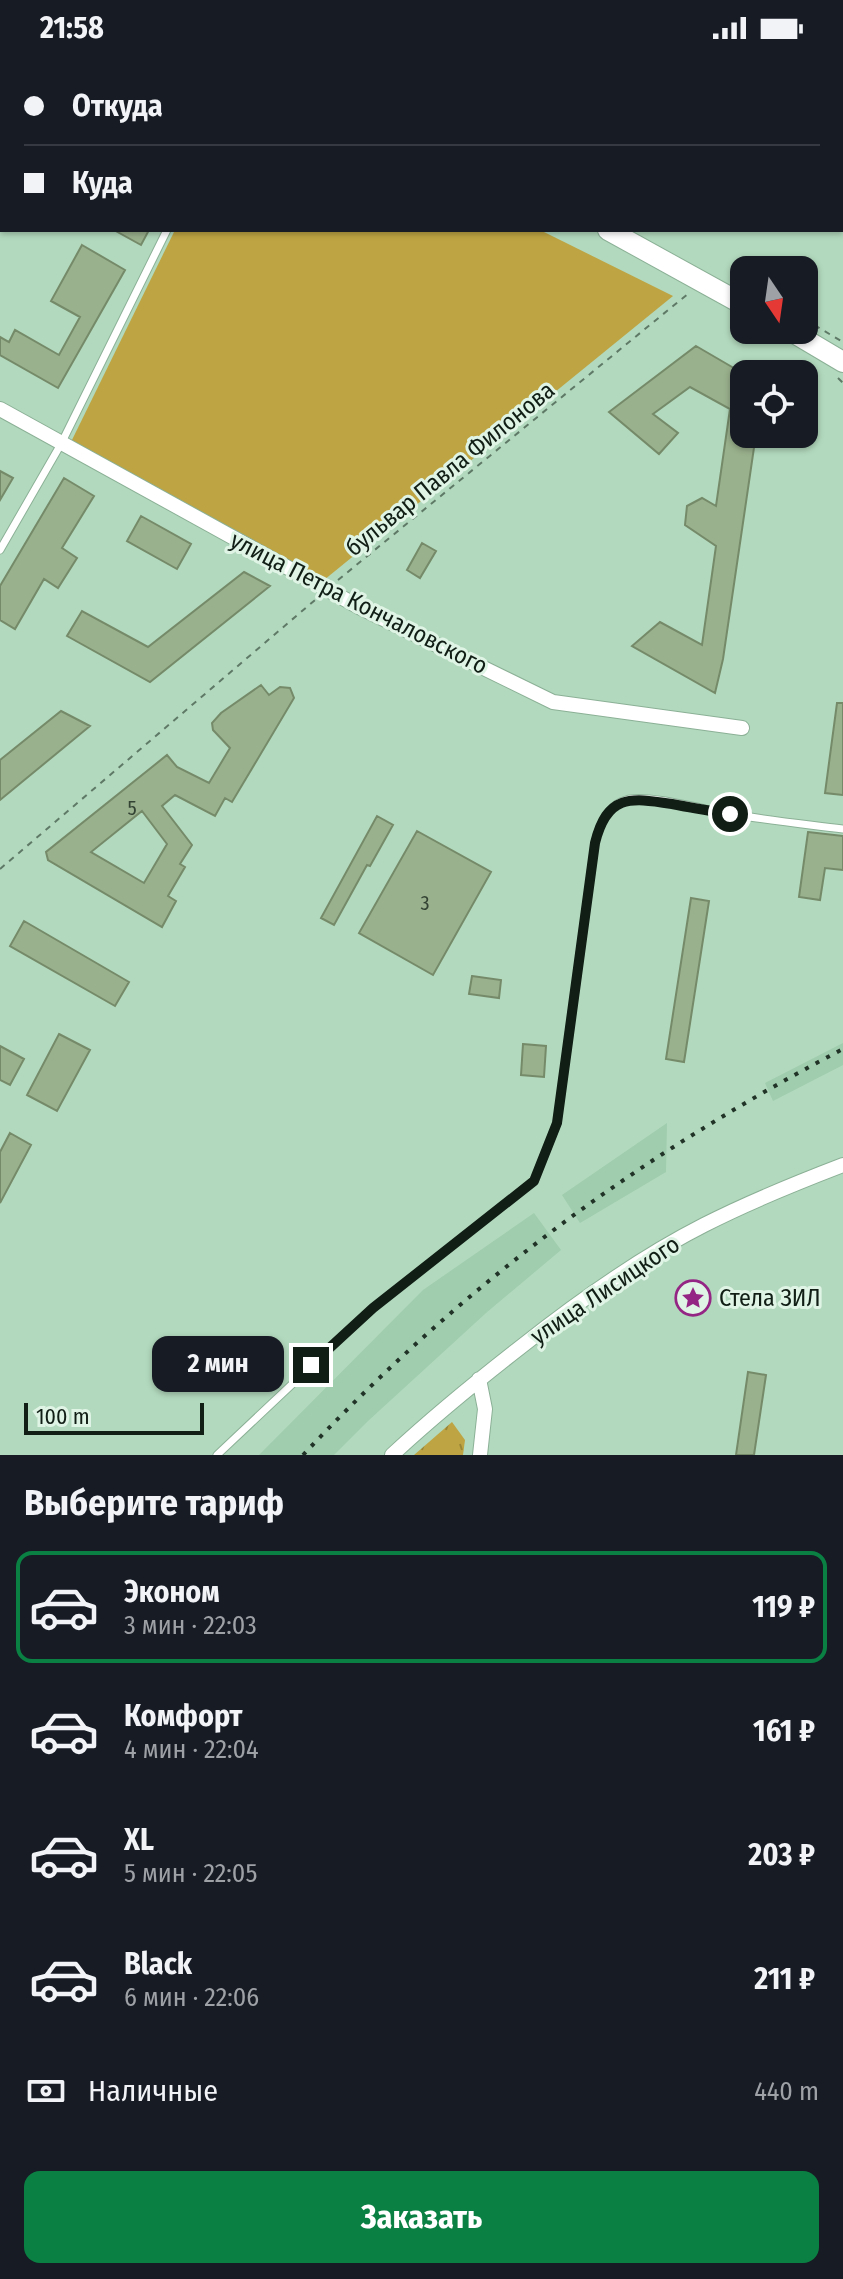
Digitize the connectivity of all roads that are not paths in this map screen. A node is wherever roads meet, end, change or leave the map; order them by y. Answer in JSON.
{"nodes":[{"id":1,"x":166,"y":232,"type":"edge"},
{"id":2,"x":612,"y":232,"type":"edge"},
{"id":3,"x":730,"y":297,"type":"edge"},
{"id":4,"x":813,"y":344,"type":"edge"},
{"id":5,"x":843,"y":362,"type":"edge"},
{"id":6,"x":0,"y":409,"type":"edge"},
{"id":7,"x":61,"y":444,"type":"junction"},
{"id":8,"x":0,"y":550,"type":"edge"},
{"id":9,"x":742,"y":728,"type":"dead end"},
{"id":10,"x":843,"y":829,"type":"edge"},
{"id":11,"x":843,"y":1165,"type":"edge"},
{"id":12,"x":479,"y":1379,"type":"junction"},
{"id":13,"x":217,"y":1455,"type":"edge"},
{"id":14,"x":392,"y":1455,"type":"edge"},
{"id":15,"x":480,"y":1455,"type":"edge"}],
"edges":[{"from":1,"to":7,"type":"lane"},
{"from":2,"to":3,"type":"main road"},
{"from":4,"to":5,"type":"main road"},
{"from":6,"to":7,"type":"street","name":"улица Петра Кончаловского"},
{"from":7,"to":8,"type":"lane"},
{"from":7,"to":9,"type":"street","name":"улица Петра Кончаловского"},
{"from":10,"to":13,"type":"lane"},
{"from":11,"to":12,"type":"street","name":"улица Лисицкого"},
{"from":12,"to":14,"type":"street","name":"улица Лисицкого"},
{"from":12,"to":15,"type":"street"}]}
